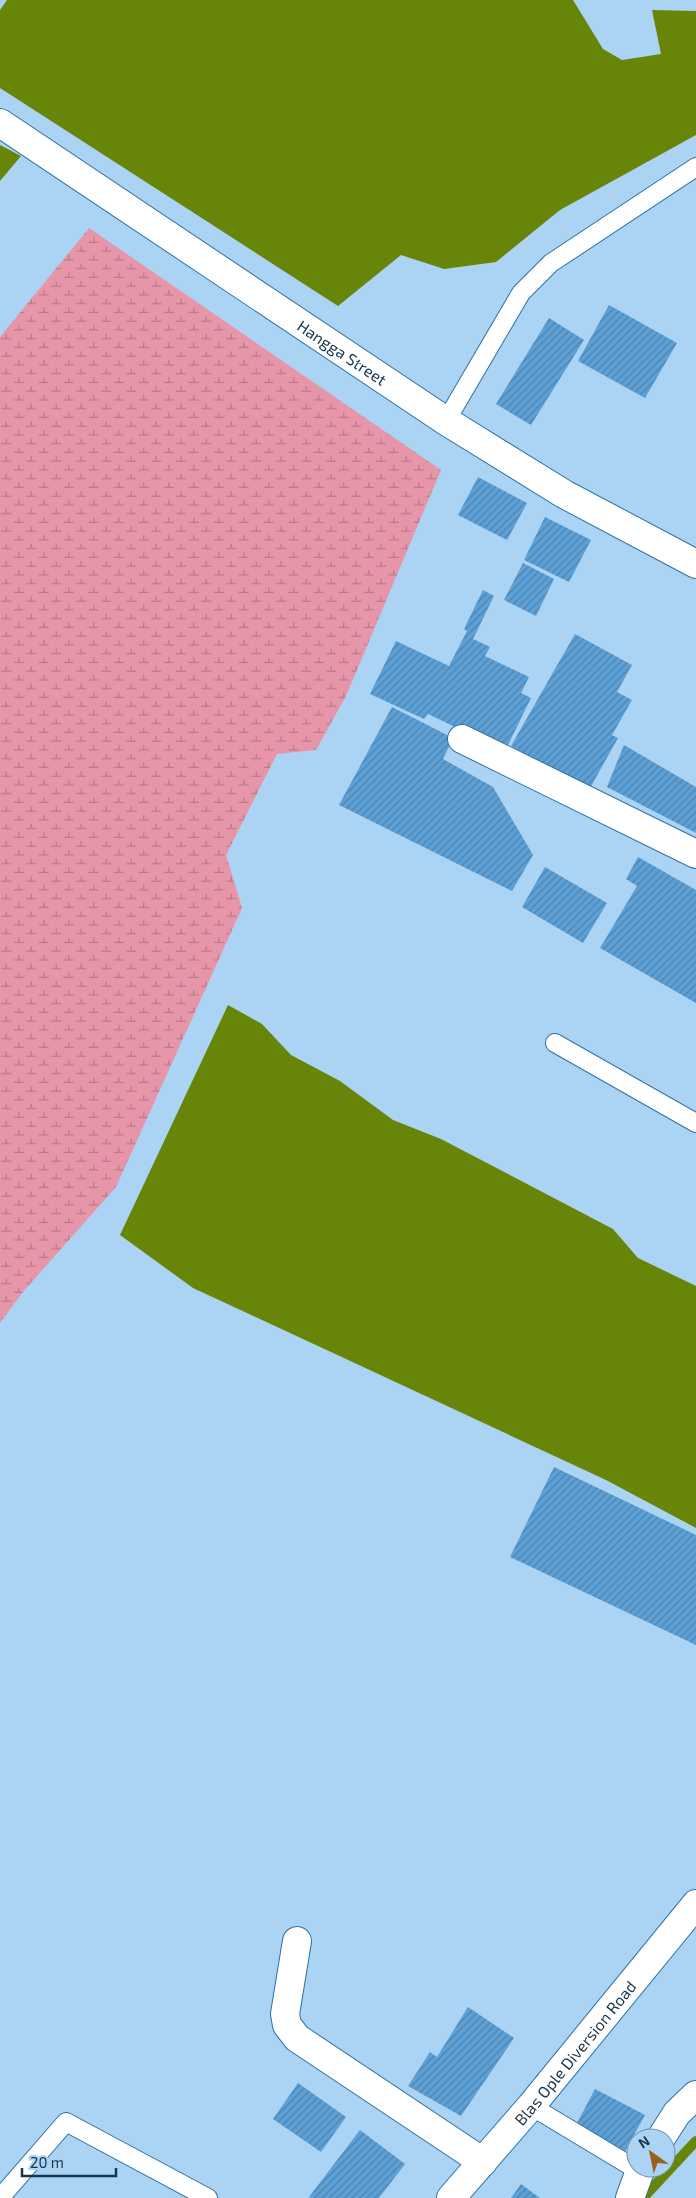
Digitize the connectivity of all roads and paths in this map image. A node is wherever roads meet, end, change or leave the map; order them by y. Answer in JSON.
{"nodes":[{"id":1,"x":0,"y":123,"type":"edge"},
{"id":2,"x":696,"y":167,"type":"edge"},
{"id":3,"x":446,"y":421,"type":"junction"},
{"id":4,"x":696,"y":564,"type":"edge"},
{"id":5,"x":462,"y":739,"type":"dead end"},
{"id":6,"x":696,"y":854,"type":"edge"},
{"id":7,"x":555,"y":1043,"type":"dead end"},
{"id":8,"x":696,"y":1123,"type":"edge"},
{"id":9,"x":696,"y":1904,"type":"edge"},
{"id":10,"x":297,"y":1941,"type":"dead end"},
{"id":11,"x":696,"y":2095,"type":"edge"},
{"id":12,"x":531,"y":2106,"type":"junction"},
{"id":13,"x":667,"y":2128,"type":"edge"},
{"id":14,"x":483,"y":2162,"type":"junction"},
{"id":15,"x":626,"y":2162,"type":"edge"},
{"id":16,"x":637,"y":2178,"type":"edge"},
{"id":17,"x":0,"y":2198,"type":"edge"},
{"id":18,"x":208,"y":2198,"type":"edge"},
{"id":19,"x":451,"y":2198,"type":"edge"},
{"id":20,"x":630,"y":2198,"type":"edge"}],
"edges":[{"from":1,"to":3,"type":"street","name":"Hangga Street"},
{"from":2,"to":3,"type":"lane"},
{"from":3,"to":4,"type":"street","name":"Hangga Street"},
{"from":5,"to":6,"type":"street"},
{"from":7,"to":8,"type":"lane"},
{"from":9,"to":12,"type":"street","name":"Blas Ople Diversion Road"},
{"from":10,"to":14,"type":"street"},
{"from":11,"to":13,"type":"street"},
{"from":12,"to":14,"type":"street","name":"Blas Ople Diversion Road"},
{"from":12,"to":15,"type":"lane"},
{"from":14,"to":19,"type":"street","name":"Blas Ople Diversion Road"},
{"from":16,"to":20,"type":"street"},
{"from":17,"to":18,"type":"lane"}]}
